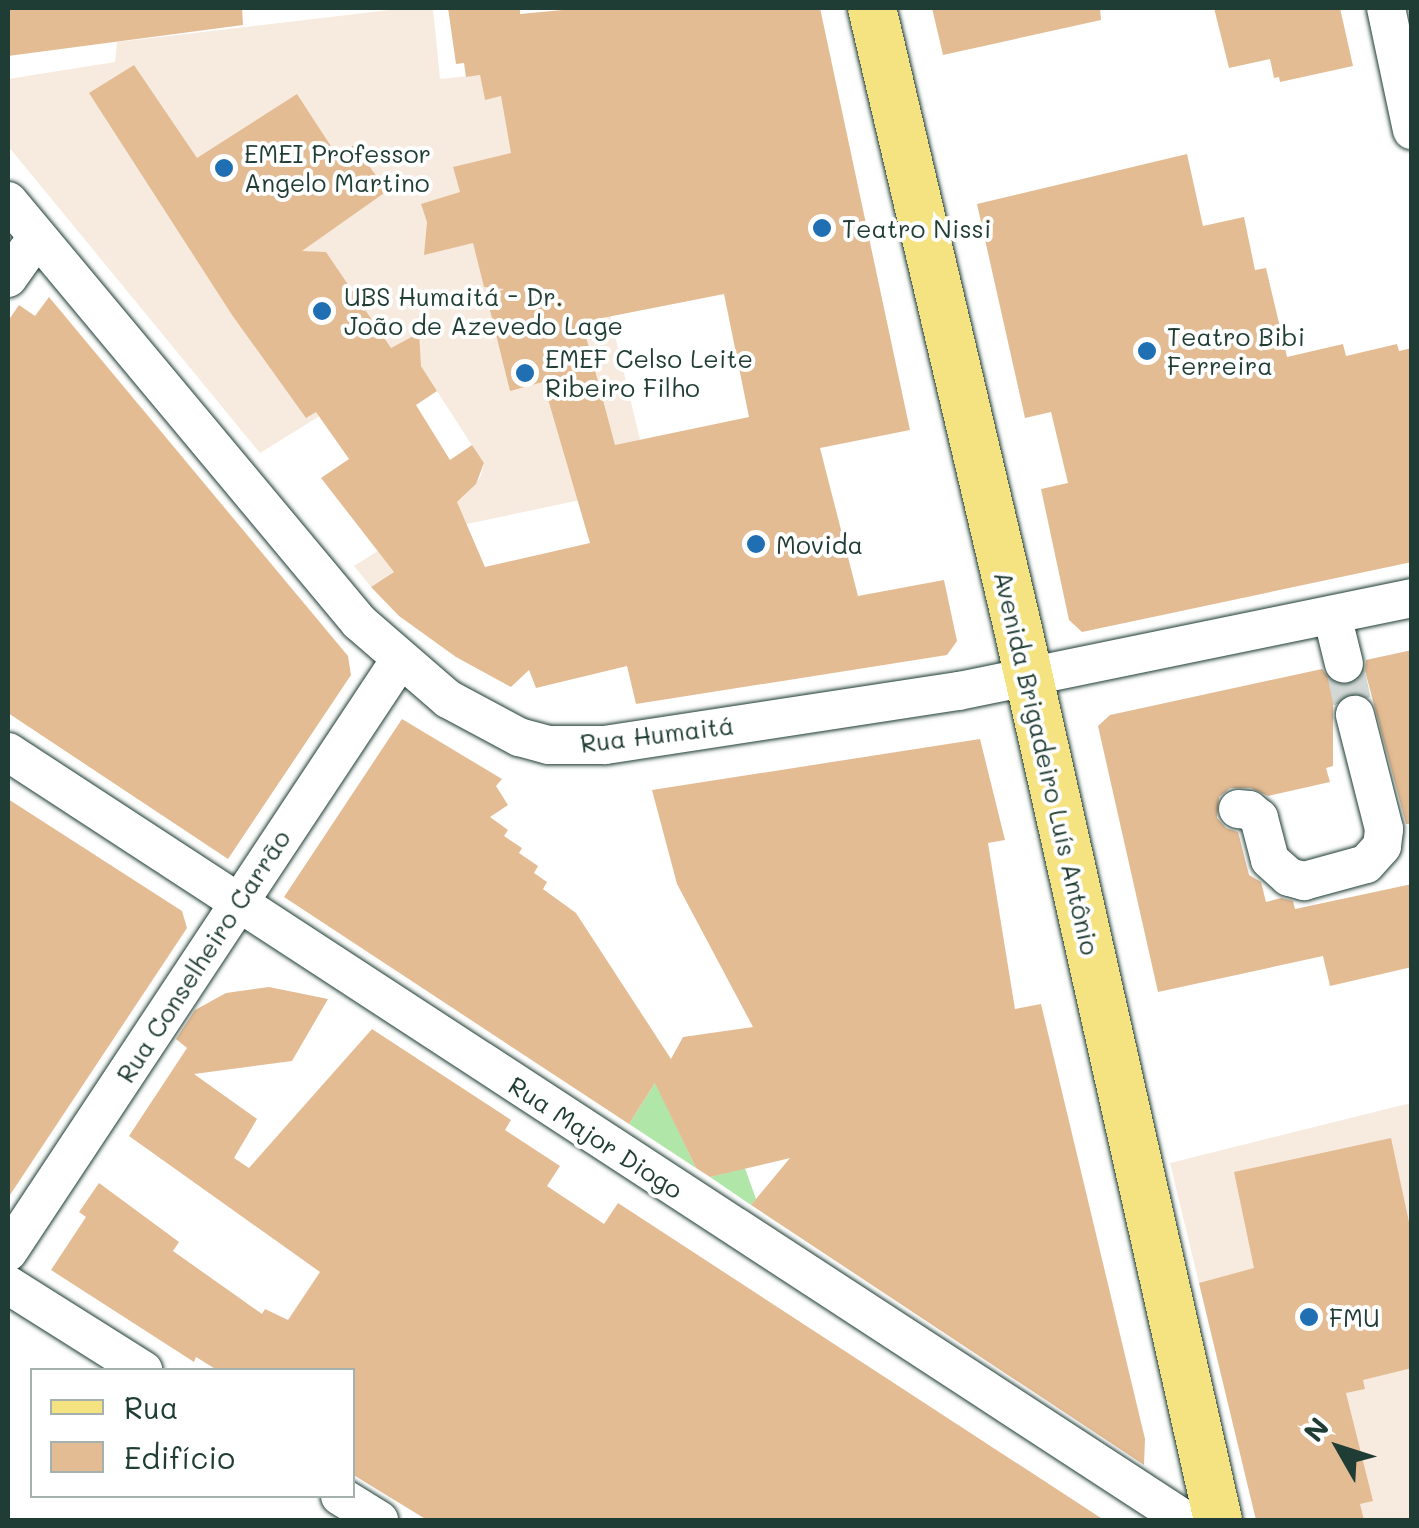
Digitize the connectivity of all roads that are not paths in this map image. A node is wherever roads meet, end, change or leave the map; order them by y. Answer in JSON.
{"nodes":[{"id":1,"x":872,"y":8,"type":"edge"},
{"id":2,"x":1386,"y":8,"type":"edge"},
{"id":3,"x":1412,"y":130,"type":"edge"},
{"id":4,"x":8,"y":202,"type":"edge"},
{"id":5,"x":37,"y":237,"type":"junction"},
{"id":6,"x":8,"y":278,"type":"edge"},
{"id":7,"x":1412,"y":598,"type":"edge"},
{"id":8,"x":1332,"y":614,"type":"junction"},
{"id":9,"x":399,"y":661,"type":"junction"},
{"id":10,"x":1344,"y":664,"type":"tunnel mouth"},
{"id":11,"x":1028,"y":676,"type":"junction"},
{"id":12,"x":1356,"y":715,"type":"tunnel mouth"},
{"id":13,"x":8,"y":752,"type":"edge"},
{"id":14,"x":1238,"y":809,"type":"dead end"},
{"id":15,"x":238,"y":904,"type":"junction"},
{"id":16,"x":8,"y":1252,"type":"edge"},
{"id":17,"x":8,"y":1285,"type":"edge"},
{"id":18,"x":140,"y":1368,"type":"edge"},
{"id":19,"x":343,"y":1498,"type":"edge"},
{"id":20,"x":379,"y":1520,"type":"edge"},
{"id":21,"x":1185,"y":1520,"type":"edge"},
{"id":22,"x":1218,"y":1520,"type":"edge"}],
"edges":[{"from":1,"to":11,"type":"main road","name":"Avenida Brigadeiro Luís Antônio"},
{"from":2,"to":3,"type":"street"},
{"from":4,"to":5,"type":"street","name":"Rua Humaitá"},
{"from":5,"to":6,"type":"street"},
{"from":5,"to":9,"type":"street","name":"Rua Humaitá"},
{"from":7,"to":8,"type":"street","name":"Rua Humaitá"},
{"from":8,"to":10,"type":"street"},
{"from":8,"to":11,"type":"street","name":"Rua Humaitá"},
{"from":9,"to":11,"type":"street","name":"Rua Humaitá"},
{"from":9,"to":15,"type":"street","name":"Rua Conselheiro Carrão"},
{"from":11,"to":22,"type":"main road","name":"Avenida Brigadeiro Luís Antônio"},
{"from":12,"to":14,"type":"street"},
{"from":13,"to":15,"type":"street","name":"Rua Major Diogo"},
{"from":15,"to":16,"type":"street","name":"Rua Conselheiro Carrão"},
{"from":15,"to":21,"type":"street","name":"Rua Major Diogo"},
{"from":17,"to":18,"type":"street"},
{"from":19,"to":20,"type":"street"}]}
